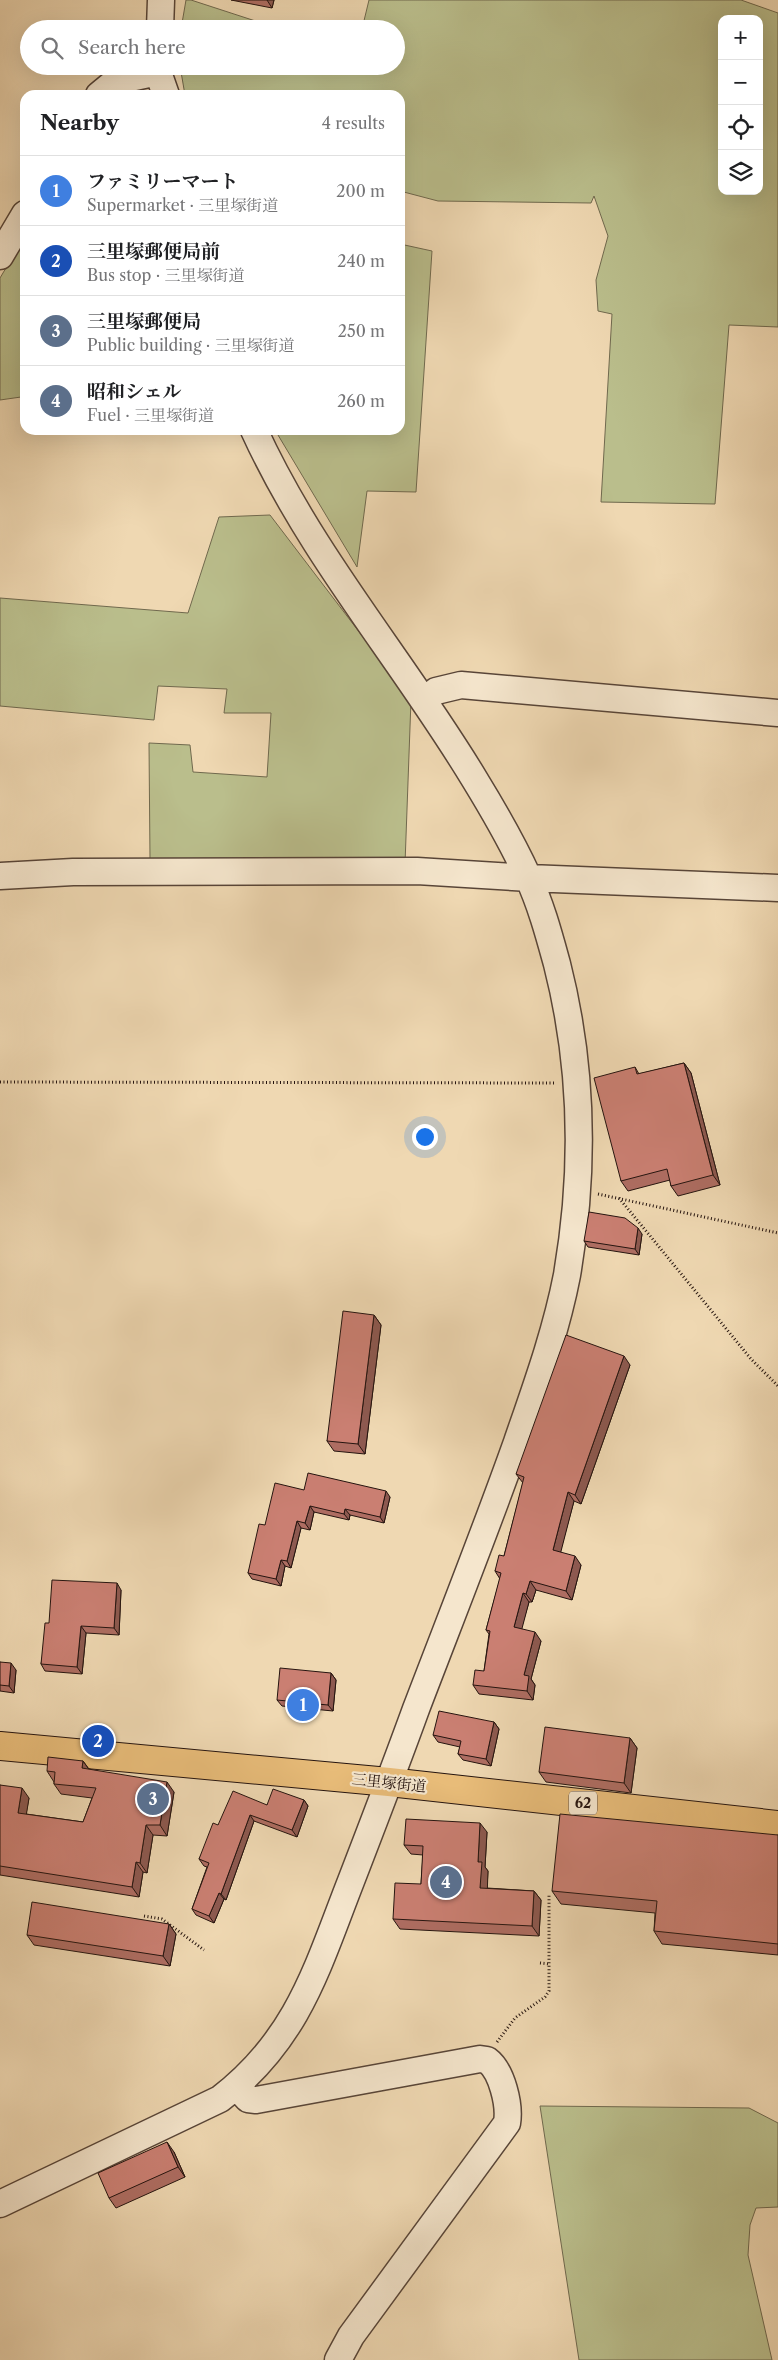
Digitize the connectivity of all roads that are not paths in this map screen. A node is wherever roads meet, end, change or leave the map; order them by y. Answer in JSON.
{"nodes":[{"id":1,"x":161,"y":0,"type":"edge"},
{"id":2,"x":160,"y":20,"type":"edge"},
{"id":3,"x":160,"y":78,"type":"edge"},
{"id":4,"x":105,"y":90,"type":"edge"},
{"id":5,"x":20,"y":222,"type":"edge"},
{"id":6,"x":0,"y":256,"type":"edge"},
{"id":7,"x":257,"y":435,"type":"edge"},
{"id":8,"x":425,"y":700,"type":"junction"},
{"id":9,"x":778,"y":713,"type":"edge"},
{"id":10,"x":0,"y":876,"type":"edge"},
{"id":11,"x":529,"y":878,"type":"junction"},
{"id":12,"x":778,"y":888,"type":"edge"},
{"id":13,"x":0,"y":1746,"type":"edge"},
{"id":14,"x":389,"y":1782,"type":"junction"},
{"id":15,"x":778,"y":1825,"type":"edge"},
{"id":16,"x":236,"y":2086,"type":"junction"},
{"id":17,"x":0,"y":2204,"type":"edge"},
{"id":18,"x":338,"y":2360,"type":"edge"}],
"edges":[{"from":1,"to":2,"type":"street"},
{"from":3,"to":4,"type":"street"},
{"from":5,"to":6,"type":"street"},
{"from":7,"to":8,"type":"street"},
{"from":8,"to":9,"type":"street"},
{"from":8,"to":11,"type":"street"},
{"from":10,"to":11,"type":"street"},
{"from":11,"to":12,"type":"street"},
{"from":11,"to":14,"type":"street"},
{"from":13,"to":14,"type":"main road","name":"三里塚街道","number":"62"},
{"from":14,"to":15,"type":"main road","name":"三里塚街道","number":"62"},
{"from":14,"to":16,"type":"street"},
{"from":16,"to":17,"type":"street"},
{"from":16,"to":18,"type":"street"}]}
